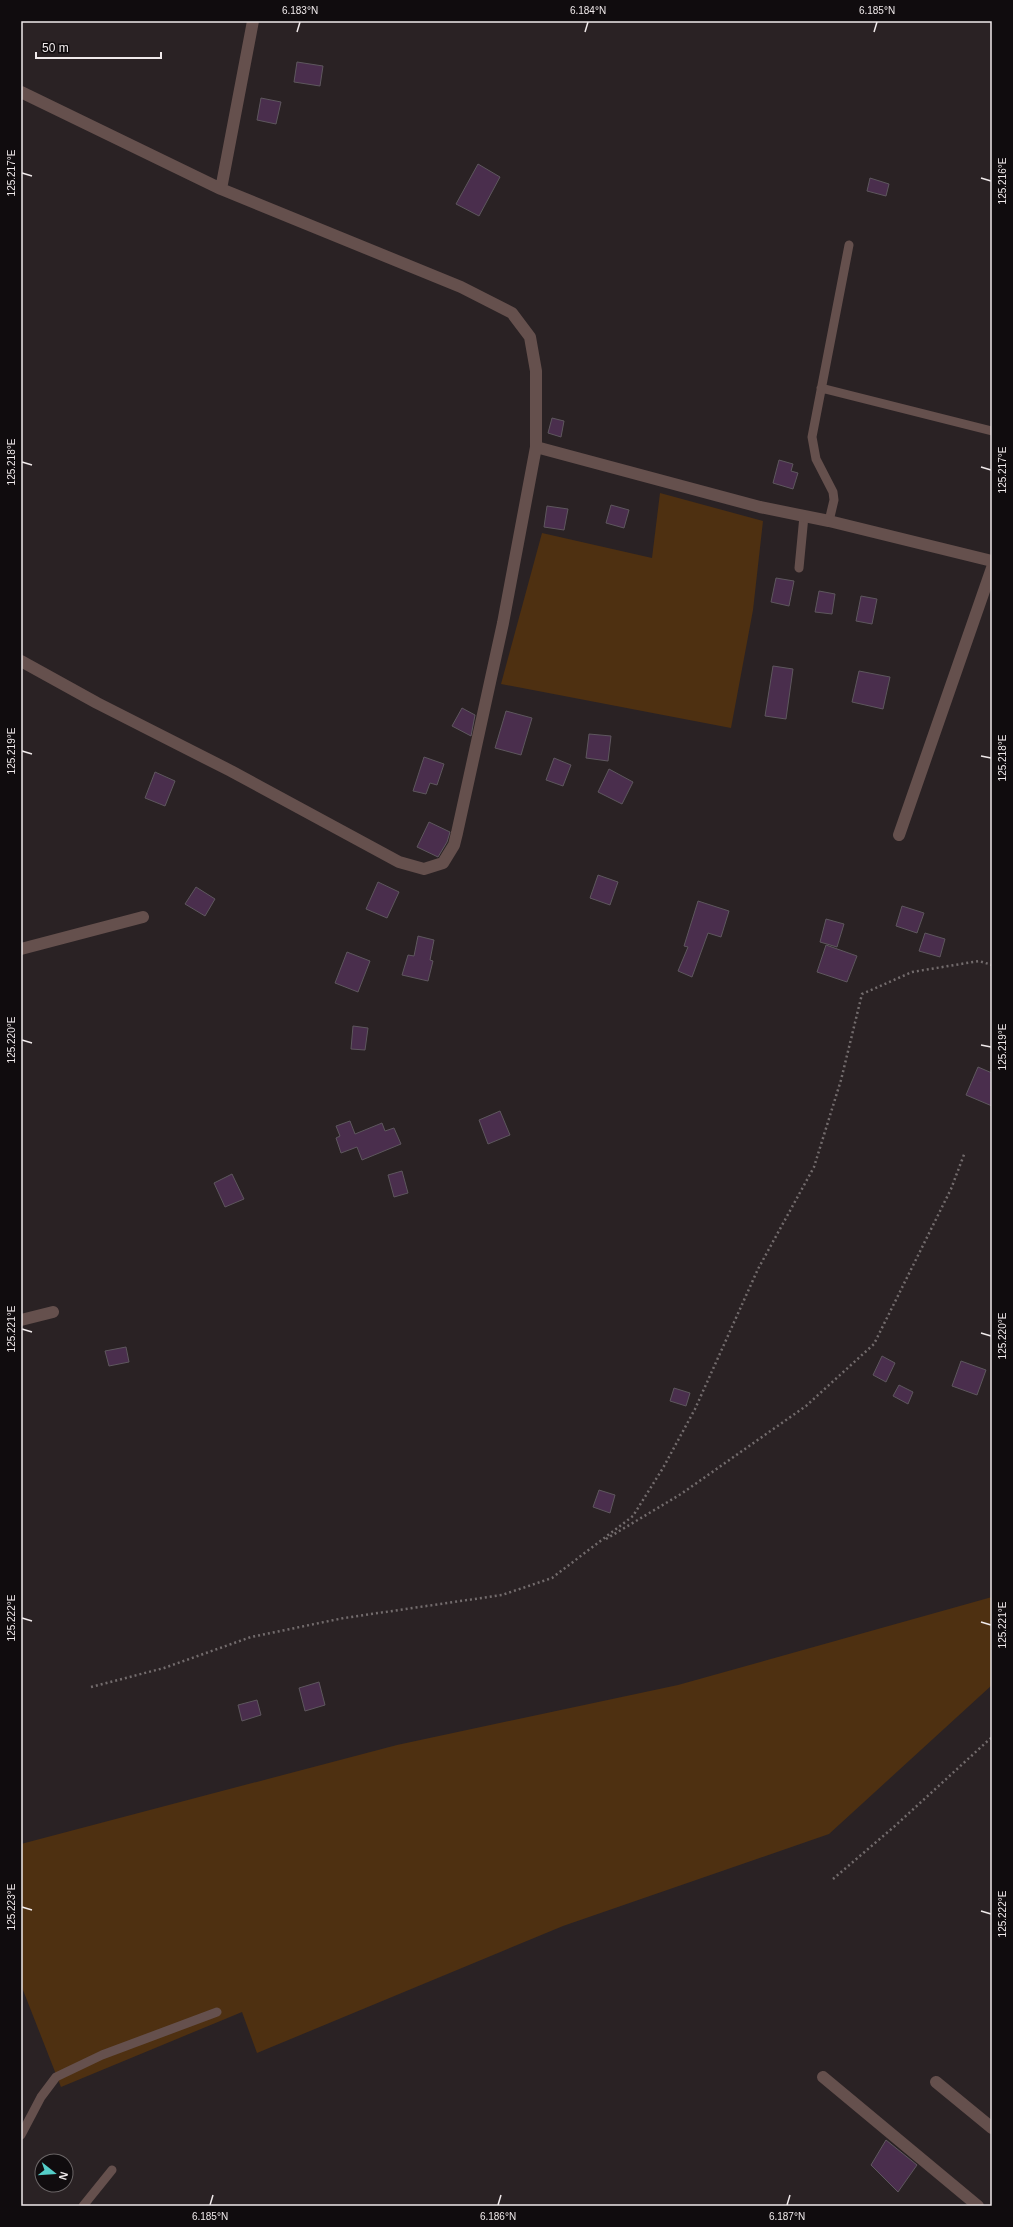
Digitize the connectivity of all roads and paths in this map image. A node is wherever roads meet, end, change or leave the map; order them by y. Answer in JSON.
{"nodes":[{"id":1,"x":253,"y":21,"type":"edge"},
{"id":2,"x":21,"y":92,"type":"edge"},
{"id":3,"x":221,"y":190,"type":"junction"},
{"id":4,"x":849,"y":245,"type":"dead end"},
{"id":5,"x":821,"y":388,"type":"junction"},
{"id":6,"x":992,"y":431,"type":"edge"},
{"id":7,"x":536,"y":447,"type":"junction"},
{"id":8,"x":804,"y":516,"type":"junction"},
{"id":9,"x":829,"y":521,"type":"junction"},
{"id":10,"x":992,"y":561,"type":"edge"},
{"id":11,"x":799,"y":568,"type":"dead end"},
{"id":12,"x":992,"y":568,"type":"edge"},
{"id":13,"x":21,"y":661,"type":"edge"},
{"id":14,"x":899,"y":835,"type":"dead end"},
{"id":15,"x":143,"y":917,"type":"dead end"},
{"id":16,"x":21,"y":949,"type":"edge"},
{"id":17,"x":992,"y":965,"type":"edge"},
{"id":18,"x":965,"y":1152,"type":"dead end"},
{"id":19,"x":53,"y":1312,"type":"dead end"},
{"id":20,"x":21,"y":1320,"type":"edge"},
{"id":21,"x":596,"y":1546,"type":"junction"},
{"id":22,"x":91,"y":1687,"type":"dead end"},
{"id":23,"x":992,"y":1737,"type":"edge"},
{"id":24,"x":833,"y":1879,"type":"dead end"},
{"id":25,"x":217,"y":2012,"type":"dead end"},
{"id":26,"x":823,"y":2078,"type":"dead end"},
{"id":27,"x":936,"y":2082,"type":"dead end"},
{"id":28,"x":992,"y":2128,"type":"edge"},
{"id":29,"x":21,"y":2135,"type":"edge"},
{"id":30,"x":112,"y":2170,"type":"dead end"},
{"id":31,"x":83,"y":2206,"type":"edge"},
{"id":32,"x":978,"y":2206,"type":"edge"}],
"edges":[{"from":1,"to":3,"type":"street"},
{"from":2,"to":3,"type":"street"},
{"from":3,"to":7,"type":"street"},
{"from":4,"to":5,"type":"lane"},
{"from":5,"to":6,"type":"lane"},
{"from":5,"to":9,"type":"lane"},
{"from":7,"to":8,"type":"street"},
{"from":7,"to":13,"type":"street"},
{"from":8,"to":9,"type":"street"},
{"from":8,"to":11,"type":"lane"},
{"from":9,"to":10,"type":"street"},
{"from":12,"to":14,"type":"street"},
{"from":15,"to":16,"type":"street"},
{"from":17,"to":21,"type":"path"},
{"from":18,"to":21,"type":"path"},
{"from":19,"to":20,"type":"street"},
{"from":21,"to":22,"type":"path"},
{"from":23,"to":24,"type":"path"},
{"from":25,"to":29,"type":"lane"},
{"from":26,"to":32,"type":"street"},
{"from":27,"to":28,"type":"street"},
{"from":30,"to":31,"type":"lane"}]}
